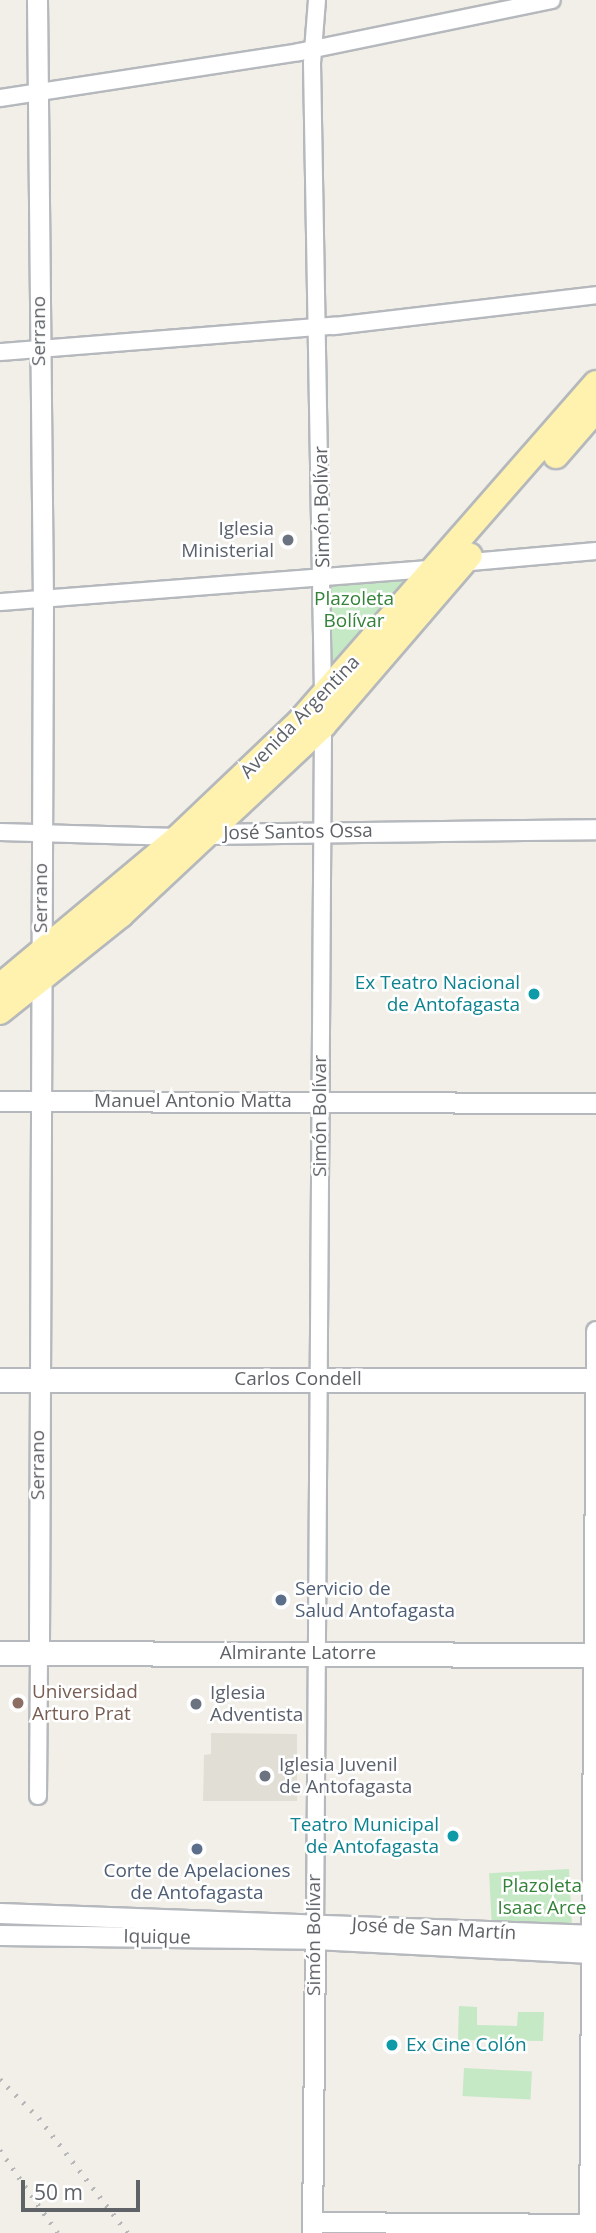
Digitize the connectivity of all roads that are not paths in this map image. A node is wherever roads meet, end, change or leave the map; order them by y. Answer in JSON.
{"nodes":[{"id":1,"x":37,"y":0,"type":"edge"},
{"id":2,"x":317,"y":0,"type":"edge"},
{"id":3,"x":552,"y":0,"type":"edge"},
{"id":4,"x":314,"y":47,"type":"junction"},
{"id":5,"x":39,"y":93,"type":"junction"},
{"id":6,"x":0,"y":97,"type":"edge"},
{"id":7,"x":596,"y":295,"type":"edge"},
{"id":8,"x":318,"y":327,"type":"junction"},
{"id":9,"x":39,"y":349,"type":"junction"},
{"id":10,"x":0,"y":352,"type":"edge"},
{"id":11,"x":596,"y":383,"type":"edge"},
{"id":12,"x":596,"y":410,"type":"edge"},
{"id":13,"x":596,"y":551,"type":"edge"},
{"id":14,"x":464,"y":562,"type":"junction"},
{"id":15,"x":438,"y":568,"type":"junction"},
{"id":16,"x":324,"y":578,"type":"junction"},
{"id":17,"x":43,"y":599,"type":"junction"},
{"id":18,"x":0,"y":601,"type":"edge"},
{"id":19,"x":323,"y":697,"type":"junction"},
{"id":20,"x":323,"y":726,"type":"junction"},
{"id":21,"x":596,"y":828,"type":"edge"},
{"id":22,"x":41,"y":831,"type":"junction"},
{"id":23,"x":0,"y":832,"type":"edge"},
{"id":24,"x":323,"y":832,"type":"junction"},
{"id":25,"x":206,"y":834,"type":"junction"},
{"id":26,"x":177,"y":837,"type":"junction"},
{"id":27,"x":40,"y":953,"type":"junction"},
{"id":28,"x":40,"y":978,"type":"junction"},
{"id":29,"x":0,"y":986,"type":"edge"},
{"id":30,"x":0,"y":1012,"type":"edge"},
{"id":31,"x":0,"y":1101,"type":"edge"},
{"id":32,"x":40,"y":1101,"type":"junction"},
{"id":33,"x":319,"y":1102,"type":"junction"},
{"id":34,"x":596,"y":1103,"type":"edge"},
{"id":35,"x":596,"y":1331,"type":"edge"},
{"id":36,"x":38,"y":1379,"type":"junction"},
{"id":37,"x":0,"y":1380,"type":"edge"},
{"id":38,"x":318,"y":1380,"type":"junction"},
{"id":39,"x":596,"y":1380,"type":"edge"},
{"id":40,"x":0,"y":1653,"type":"edge"},
{"id":41,"x":39,"y":1653,"type":"junction"},
{"id":42,"x":314,"y":1654,"type":"junction"},
{"id":43,"x":595,"y":1655,"type":"edge"},
{"id":44,"x":38,"y":1796,"type":"dead end"},
{"id":45,"x":0,"y":1913,"type":"edge"},
{"id":46,"x":315,"y":1931,"type":"junction"},
{"id":47,"x":0,"y":1935,"type":"edge"},
{"id":48,"x":593,"y":1941,"type":"edge"},
{"id":49,"x":591,"y":2227,"type":"edge"},
{"id":50,"x":312,"y":2228,"type":"edge"}],
"edges":[{"from":1,"to":5,"type":"street","name":"Serrano"},
{"from":2,"to":4,"type":"street","name":"Simón Bolívar"},
{"from":3,"to":4,"type":"street"},
{"from":4,"to":5,"type":"street"},
{"from":4,"to":8,"type":"street","name":"Simón Bolívar"},
{"from":5,"to":6,"type":"street"},
{"from":5,"to":9,"type":"street","name":"Serrano"},
{"from":7,"to":8,"type":"street"},
{"from":8,"to":9,"type":"street"},
{"from":8,"to":16,"type":"street","name":"Simón Bolívar"},
{"from":9,"to":10,"type":"street"},
{"from":9,"to":17,"type":"street","name":"Serrano"},
{"from":11,"to":15,"type":"main road","name":"Avenida Argentina"},
{"from":12,"to":14,"type":"main road","name":"Avenida Argentina"},
{"from":13,"to":14,"type":"street"},
{"from":14,"to":15,"type":"street"},
{"from":14,"to":20,"type":"main road","name":"Avenida Argentina"},
{"from":15,"to":16,"type":"street"},
{"from":15,"to":19,"type":"main road","name":"Avenida Argentina"},
{"from":16,"to":17,"type":"street"},
{"from":16,"to":19,"type":"street","name":"Simón Bolívar"},
{"from":17,"to":18,"type":"street"},
{"from":17,"to":22,"type":"street","name":"Serrano"},
{"from":19,"to":20,"type":"street","name":"Simón Bolívar"},
{"from":19,"to":26,"type":"main road","name":"Avenida Argentina"},
{"from":20,"to":24,"type":"street","name":"Simón Bolívar"},
{"from":20,"to":25,"type":"main road","name":"Avenida Argentina"},
{"from":21,"to":24,"type":"street","name":"José Santos Ossa"},
{"from":22,"to":23,"type":"street","name":"José Santos Ossa"},
{"from":22,"to":26,"type":"street","name":"José Santos Ossa"},
{"from":22,"to":27,"type":"street","name":"Serrano"},
{"from":24,"to":25,"type":"street","name":"José Santos Ossa"},
{"from":24,"to":33,"type":"street","name":"Simón Bolívar"},
{"from":25,"to":26,"type":"street","name":"José Santos Ossa"},
{"from":25,"to":28,"type":"main road","name":"Avenida Argentina"},
{"from":26,"to":27,"type":"main road","name":"Avenida Argentina"},
{"from":27,"to":28,"type":"street","name":"Serrano"},
{"from":27,"to":29,"type":"main road","name":"Avenida Argentina"},
{"from":28,"to":30,"type":"main road","name":"Avenida Argentina"},
{"from":28,"to":32,"type":"street","name":"Serrano"},
{"from":31,"to":32,"type":"street","name":"Manuel Antonio Matta"},
{"from":32,"to":33,"type":"street","name":"Manuel Antonio Matta"},
{"from":32,"to":36,"type":"street","name":"Serrano"},
{"from":33,"to":34,"type":"street","name":"Manuel Antonio Matta"},
{"from":33,"to":38,"type":"street","name":"Simón Bolívar"},
{"from":35,"to":39,"type":"street"},
{"from":36,"to":37,"type":"main road","name":"Carlos Condell"},
{"from":36,"to":38,"type":"main road","name":"Carlos Condell"},
{"from":36,"to":41,"type":"street","name":"Serrano"},
{"from":38,"to":39,"type":"main road","name":"Carlos Condell"},
{"from":38,"to":42,"type":"street","name":"Simón Bolívar"},
{"from":39,"to":43,"type":"street"},
{"from":40,"to":41,"type":"main road","name":"Almirante Latorre"},
{"from":41,"to":42,"type":"main road","name":"Almirante Latorre"},
{"from":41,"to":44,"type":"street","name":"Serrano"},
{"from":42,"to":43,"type":"main road","name":"Almirante Latorre"},
{"from":42,"to":46,"type":"street","name":"Simón Bolívar"},
{"from":43,"to":48,"type":"street"},
{"from":45,"to":46,"type":"street","name":"Iquique"},
{"from":46,"to":47,"type":"street","name":"Iquique"},
{"from":46,"to":48,"type":"street","name":"José de San Martín"},
{"from":46,"to":50,"type":"street","name":"Simón Bolívar"},
{"from":48,"to":49,"type":"street"},
{"from":49,"to":50,"type":"street"}]}
